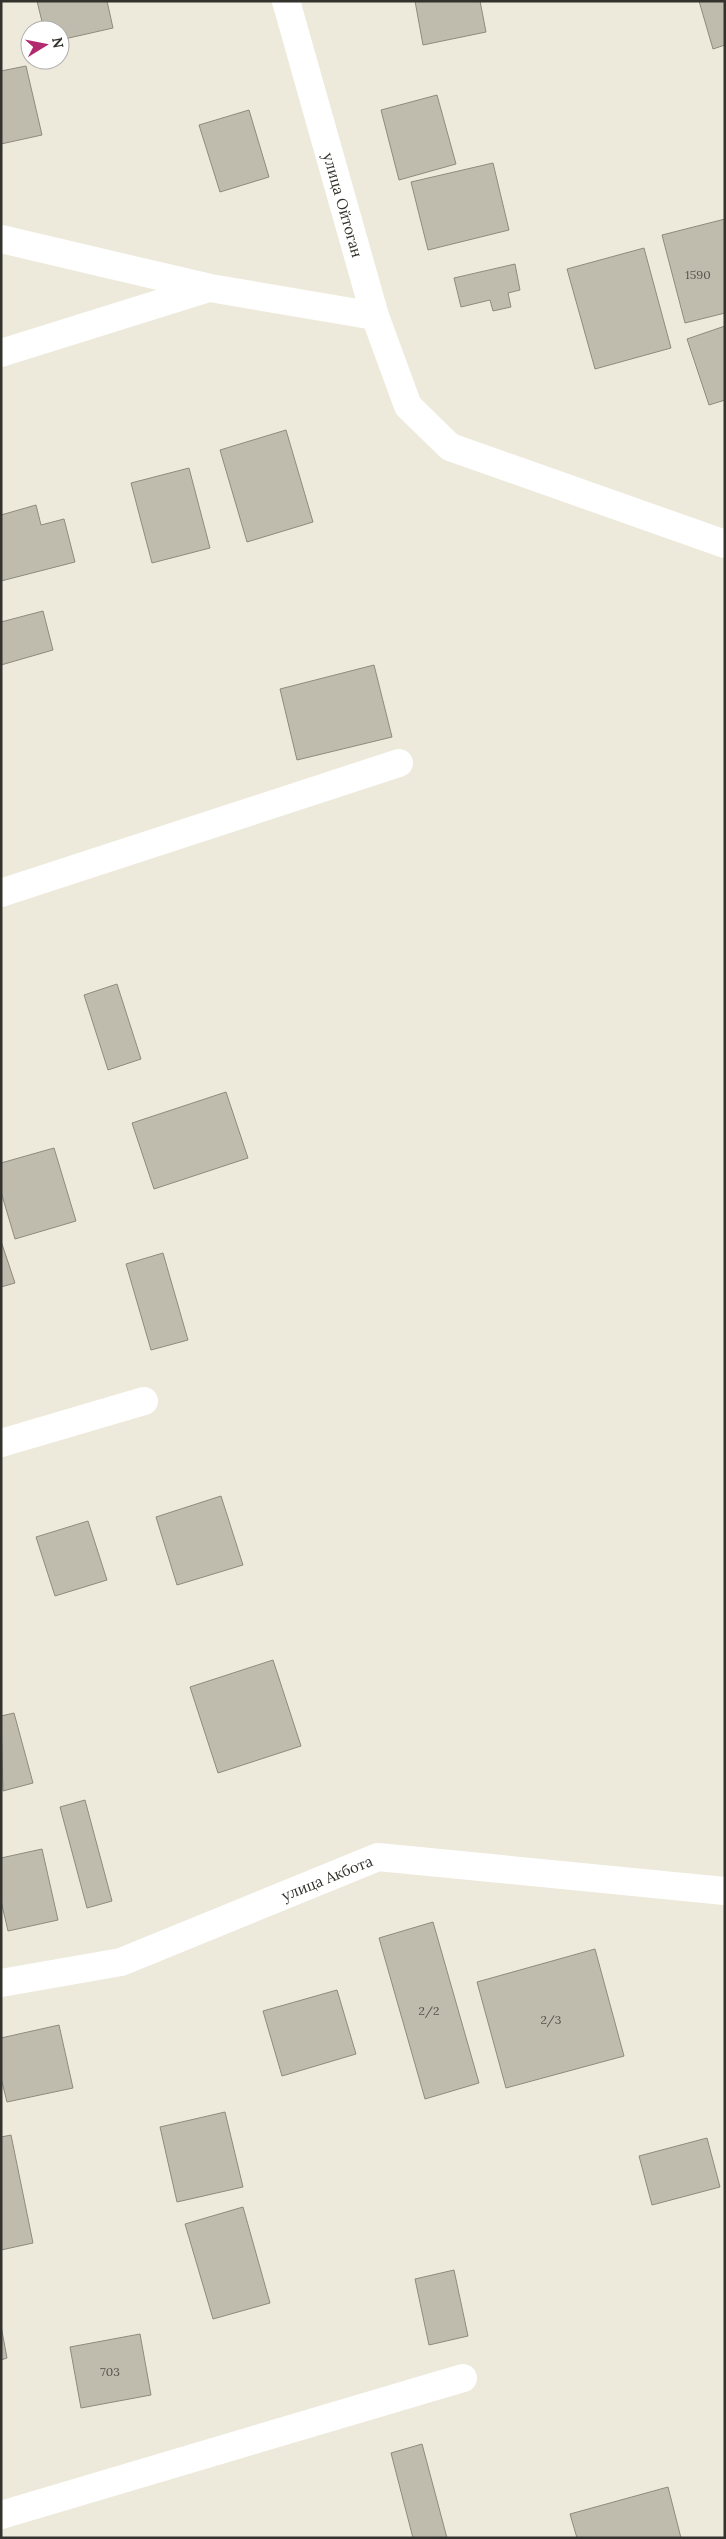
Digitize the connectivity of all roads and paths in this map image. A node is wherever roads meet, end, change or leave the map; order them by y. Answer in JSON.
{"nodes":[{"id":1,"x":286,"y":1,"type":"edge"},
{"id":2,"x":1,"y":239,"type":"edge"},
{"id":3,"x":210,"y":288,"type":"junction"},
{"id":4,"x":375,"y":316,"type":"junction"},
{"id":5,"x":1,"y":354,"type":"edge"},
{"id":6,"x":725,"y":544,"type":"edge"},
{"id":7,"x":399,"y":763,"type":"dead end"},
{"id":8,"x":1,"y":893,"type":"edge"},
{"id":9,"x":144,"y":1401,"type":"dead end"},
{"id":10,"x":1,"y":1443,"type":"edge"},
{"id":11,"x":725,"y":1891,"type":"edge"},
{"id":12,"x":1,"y":1983,"type":"edge"},
{"id":13,"x":463,"y":2378,"type":"dead end"},
{"id":14,"x":1,"y":2515,"type":"edge"}],
"edges":[{"from":1,"to":4,"type":"street","name":"улица Ойтоган"},
{"from":2,"to":3,"type":"street"},
{"from":3,"to":4,"type":"street"},
{"from":3,"to":5,"type":"street"},
{"from":4,"to":6,"type":"street","name":"улица Ойтоган"},
{"from":7,"to":8,"type":"street"},
{"from":9,"to":10,"type":"street"},
{"from":11,"to":12,"type":"street","name":"улица Акбота"},
{"from":13,"to":14,"type":"street"}]}
